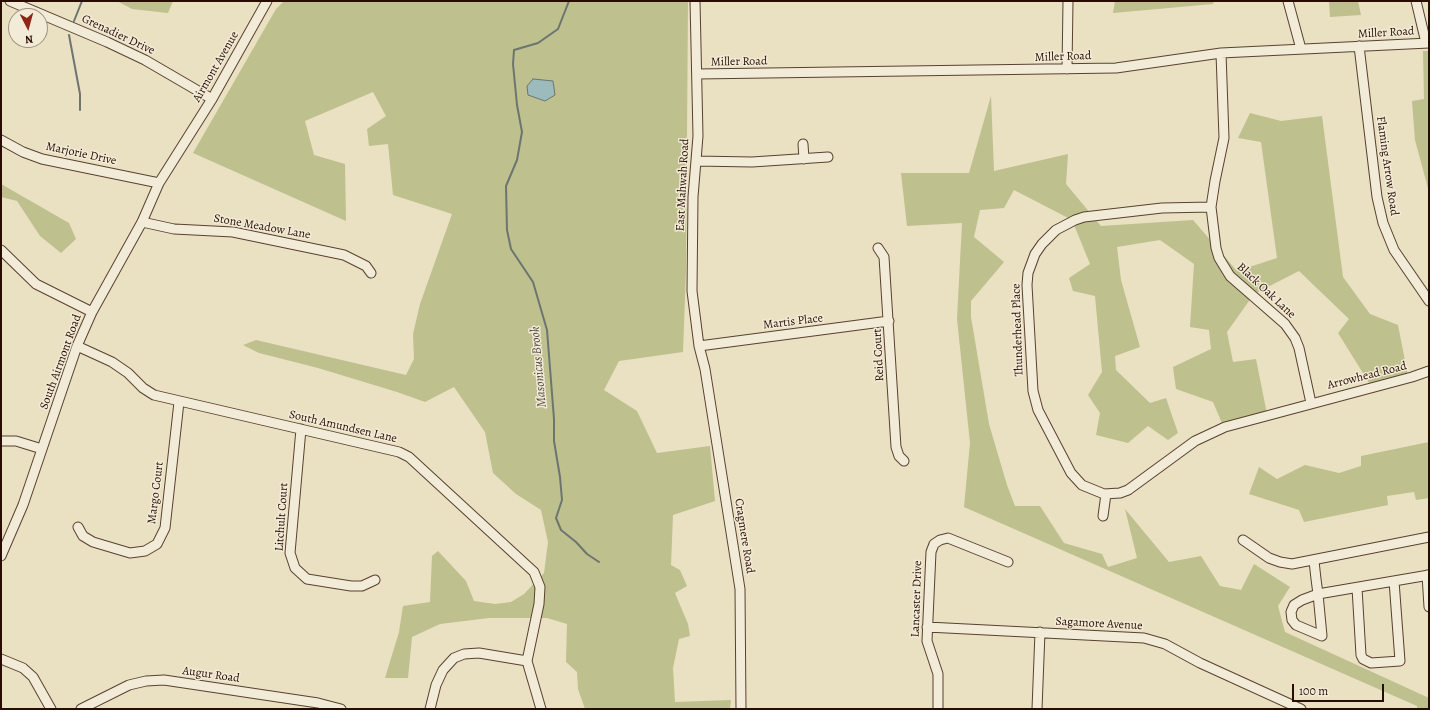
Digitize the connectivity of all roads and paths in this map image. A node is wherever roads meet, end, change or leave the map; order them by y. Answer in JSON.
{"nodes":[{"id":1,"x":10,"y":1,"type":"edge"},
{"id":2,"x":267,"y":1,"type":"edge"},
{"id":3,"x":695,"y":1,"type":"edge"},
{"id":4,"x":1068,"y":1,"type":"edge"},
{"id":5,"x":1288,"y":1,"type":"edge"},
{"id":6,"x":1416,"y":1,"type":"edge"},
{"id":7,"x":22,"y":3,"type":"edge"},
{"id":8,"x":1428,"y":43,"type":"edge"},
{"id":9,"x":1359,"y":46,"type":"junction"},
{"id":10,"x":1301,"y":49,"type":"junction"},
{"id":11,"x":1221,"y":53,"type":"junction"},
{"id":12,"x":1066,"y":69,"type":"junction"},
{"id":13,"x":697,"y":74,"type":"junction"},
{"id":14,"x":212,"y":99,"type":"junction"},
{"id":15,"x":1,"y":140,"type":"edge"},
{"id":16,"x":185,"y":144,"type":"joint"},
{"id":17,"x":803,"y":144,"type":"dead end"},
{"id":18,"x":828,"y":156,"type":"dead end"},
{"id":19,"x":804,"y":159,"type":"junction"},
{"id":20,"x":696,"y":161,"type":"junction"},
{"id":21,"x":159,"y":183,"type":"junction"},
{"id":22,"x":1211,"y":207,"type":"junction"},
{"id":23,"x":142,"y":222,"type":"junction"},
{"id":24,"x":878,"y":248,"type":"dead end"},
{"id":25,"x":1,"y":250,"type":"edge"},
{"id":26,"x":371,"y":273,"type":"dead end"},
{"id":27,"x":1429,"y":301,"type":"edge"},
{"id":28,"x":92,"y":312,"type":"junction"},
{"id":29,"x":889,"y":322,"type":"junction"},
{"id":30,"x":77,"y":346,"type":"junction"},
{"id":31,"x":699,"y":346,"type":"junction"},
{"id":32,"x":705,"y":369,"type":"joint"},
{"id":33,"x":1429,"y":371,"type":"edge"},
{"id":34,"x":179,"y":402,"type":"junction"},
{"id":35,"x":1311,"y":403,"type":"junction"},
{"id":36,"x":301,"y":429,"type":"junction"},
{"id":37,"x":1,"y":441,"type":"edge"},
{"id":38,"x":42,"y":449,"type":"junction"},
{"id":39,"x":904,"y":461,"type":"dead end"},
{"id":40,"x":1106,"y":494,"type":"junction"},
{"id":41,"x":1103,"y":516,"type":"dead end"},
{"id":42,"x":78,"y":527,"type":"dead end"},
{"id":43,"x":1429,"y":537,"type":"edge"},
{"id":44,"x":1243,"y":540,"type":"dead end"},
{"id":45,"x":1,"y":556,"type":"edge"},
{"id":46,"x":1314,"y":561,"type":"junction"},
{"id":47,"x":1008,"y":562,"type":"dead end"},
{"id":48,"x":1428,"y":575,"type":"edge"},
{"id":49,"x":375,"y":580,"type":"dead end"},
{"id":50,"x":1394,"y":581,"type":"junction"},
{"id":51,"x":1357,"y":588,"type":"junction"},
{"id":52,"x":1318,"y":594,"type":"junction"},
{"id":53,"x":1429,"y":607,"type":"edge"},
{"id":54,"x":927,"y":627,"type":"junction"},
{"id":55,"x":1040,"y":632,"type":"junction"},
{"id":56,"x":1,"y":659,"type":"edge"},
{"id":57,"x":527,"y":661,"type":"junction"},
{"id":58,"x":51,"y":709,"type":"edge"},
{"id":59,"x":82,"y":709,"type":"edge"},
{"id":60,"x":341,"y":709,"type":"edge"},
{"id":61,"x":430,"y":709,"type":"edge"},
{"id":62,"x":541,"y":709,"type":"edge"},
{"id":63,"x":741,"y":709,"type":"edge"},
{"id":64,"x":938,"y":709,"type":"edge"},
{"id":65,"x":1037,"y":709,"type":"edge"},
{"id":66,"x":1301,"y":709,"type":"edge"}],
"edges":[{"from":1,"to":7,"type":"street","name":"Grenadier Drive"},
{"from":2,"to":14,"type":"street","name":"Airmont Avenue"},
{"from":3,"to":13,"type":"street","name":"East Mahwah Road"},
{"from":4,"to":12,"type":"street"},
{"from":5,"to":10,"type":"street"},
{"from":6,"to":8,"type":"street"},
{"from":7,"to":14,"type":"street","name":"Grenadier Drive"},
{"from":8,"to":9,"type":"street","name":"Miller Road"},
{"from":9,"to":10,"type":"street","name":"Miller Road"},
{"from":9,"to":27,"type":"street","name":"Flaming Arrow Road"},
{"from":10,"to":11,"type":"street","name":"Miller Road"},
{"from":11,"to":12,"type":"street","name":"Miller Road"},
{"from":11,"to":22,"type":"street","name":"Black Oak Lane"},
{"from":12,"to":13,"type":"street","name":"Miller Road"},
{"from":13,"to":20,"type":"street","name":"East Mahwah Road"},
{"from":14,"to":16,"type":"street","name":"Airmont Avenue"},
{"from":15,"to":21,"type":"street","name":"Marjorie Drive"},
{"from":16,"to":21,"type":"street","name":"South Airmont Road"},
{"from":17,"to":19,"type":"street"},
{"from":18,"to":19,"type":"street"},
{"from":19,"to":20,"type":"street"},
{"from":20,"to":31,"type":"street","name":"East Mahwah Road"},
{"from":21,"to":23,"type":"street","name":"South Airmont Road"},
{"from":22,"to":35,"type":"street","name":"Black Oak Lane"},
{"from":22,"to":40,"type":"street","name":"Thunderhead Place"},
{"from":23,"to":26,"type":"street","name":"Stone Meadow Lane"},
{"from":23,"to":28,"type":"street","name":"South Airmont Road"},
{"from":24,"to":29,"type":"street","name":"Reid Court"},
{"from":25,"to":28,"type":"street"},
{"from":28,"to":30,"type":"street","name":"South Airmont Road"},
{"from":29,"to":31,"type":"street","name":"Martis Place"},
{"from":29,"to":39,"type":"street","name":"Reid Court"},
{"from":30,"to":34,"type":"street","name":"South Amundsen Lane"},
{"from":30,"to":38,"type":"street","name":"South Airmont Road"},
{"from":31,"to":32,"type":"street","name":"East Mahwah Road"},
{"from":32,"to":63,"type":"street","name":"Cragmere Road"},
{"from":33,"to":35,"type":"street","name":"Arrowhead Road"},
{"from":34,"to":36,"type":"street","name":"South Amundsen Lane"},
{"from":34,"to":42,"type":"street","name":"Margo Court"},
{"from":35,"to":40,"type":"street","name":"Thunderhead Place"},
{"from":36,"to":49,"type":"street","name":"Litchult Court"},
{"from":36,"to":57,"type":"street","name":"South Amundsen Lane"},
{"from":37,"to":38,"type":"street"},
{"from":38,"to":45,"type":"street","name":"South Airmont Road"},
{"from":40,"to":41,"type":"street"},
{"from":43,"to":46,"type":"street"},
{"from":44,"to":46,"type":"street"},
{"from":46,"to":52,"type":"street"},
{"from":47,"to":54,"type":"street","name":"Lancaster Drive"},
{"from":48,"to":50,"type":"street"},
{"from":48,"to":53,"type":"street"},
{"from":50,"to":51,"type":"street"},
{"from":50,"to":51,"type":"street"},
{"from":51,"to":52,"type":"street"},
{"from":52,"to":52,"type":"street"},
{"from":54,"to":55,"type":"street","name":"Sagamore Avenue"},
{"from":54,"to":64,"type":"street","name":"Lancaster Drive"},
{"from":55,"to":65,"type":"street"},
{"from":55,"to":66,"type":"street","name":"Sagamore Avenue"},
{"from":56,"to":58,"type":"street"},
{"from":57,"to":61,"type":"street"},
{"from":57,"to":62,"type":"street"},
{"from":59,"to":60,"type":"street","name":"Augur Road"}]}
